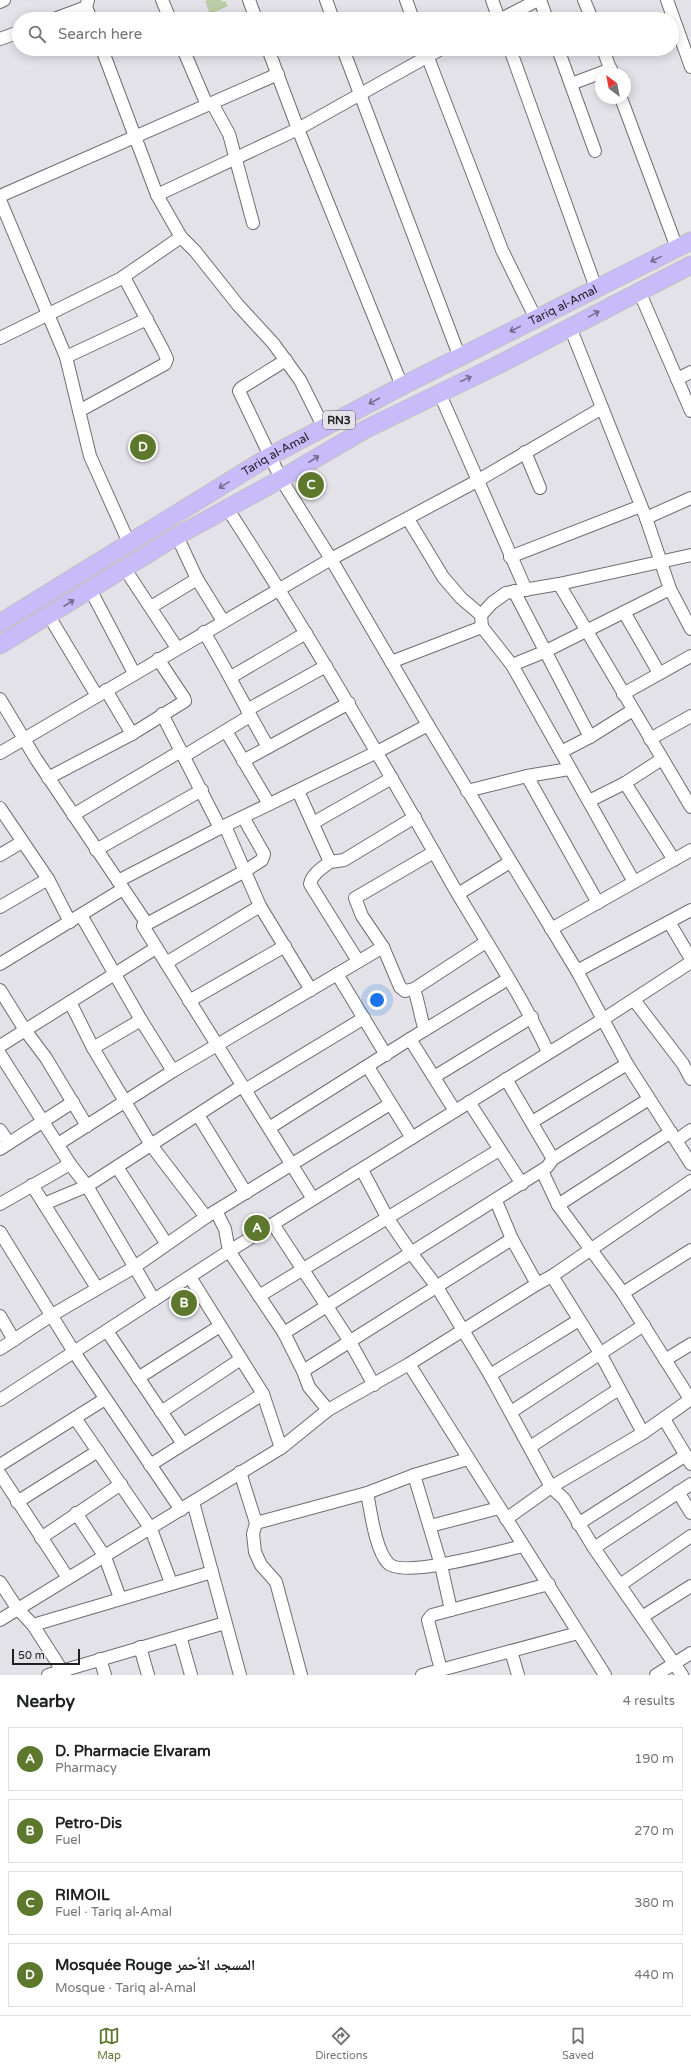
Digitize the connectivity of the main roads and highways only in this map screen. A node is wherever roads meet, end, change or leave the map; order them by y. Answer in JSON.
{"nodes":[{"id":1,"x":684,"y":245,"type":"edge"},
{"id":2,"x":690,"y":267,"type":"edge"},
{"id":3,"x":0,"y":623,"type":"edge"},
{"id":4,"x":0,"y":646,"type":"edge"}],
"edges":[{"from":1,"to":3,"type":"highway","name":"Tariq al-Amal","number":"RN3","one_way":true},
{"from":4,"to":2,"type":"highway","name":"Tariq al-Amal","number":"RN3","one_way":true}]}
